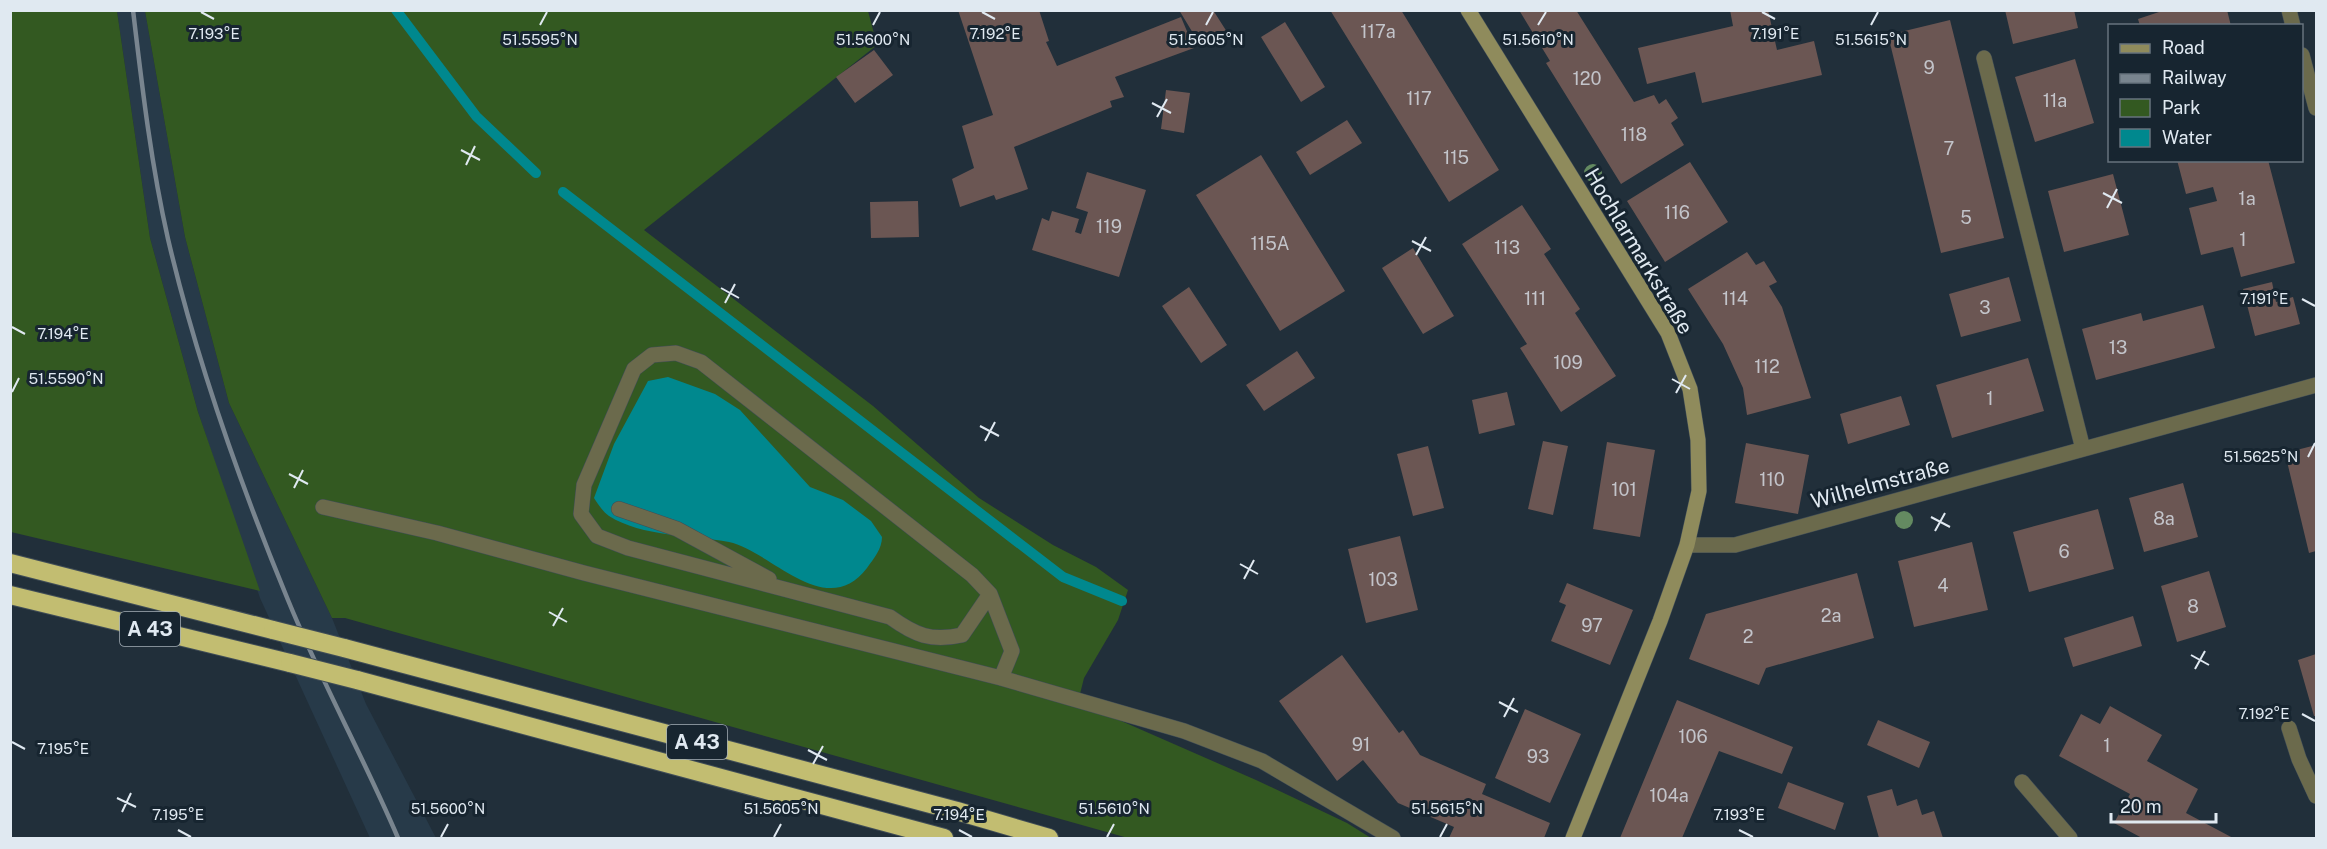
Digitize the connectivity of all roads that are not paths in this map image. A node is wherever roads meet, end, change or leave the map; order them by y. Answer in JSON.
{"nodes":[{"id":1,"x":1468,"y":10,"type":"edge"},
{"id":2,"x":1984,"y":58,"type":"dead end"},
{"id":3,"x":2303,"y":62,"type":"edge"},
{"id":4,"x":2316,"y":108,"type":"edge"},
{"id":5,"x":2316,"y":385,"type":"edge"},
{"id":6,"x":2083,"y":449,"type":"junction"},
{"id":7,"x":323,"y":507,"type":"dead end"},
{"id":8,"x":619,"y":509,"type":"dead end"},
{"id":9,"x":1687,"y":544,"type":"junction"},
{"id":10,"x":10,"y":563,"type":"edge"},
{"id":11,"x":790,"y":591,"type":"junction"},
{"id":12,"x":990,"y":594,"type":"junction"},
{"id":13,"x":10,"y":595,"type":"edge"},
{"id":14,"x":1001,"y":678,"type":"junction"},
{"id":15,"x":2289,"y":728,"type":"dead end"},
{"id":16,"x":2022,"y":782,"type":"dead end"},
{"id":17,"x":2316,"y":796,"type":"edge"},
{"id":18,"x":944,"y":838,"type":"edge"},
{"id":19,"x":1049,"y":838,"type":"edge"},
{"id":20,"x":1393,"y":838,"type":"edge"},
{"id":21,"x":1573,"y":838,"type":"edge"},
{"id":22,"x":2070,"y":838,"type":"edge"}],
"edges":[{"from":1,"to":9,"type":"street","name":"Hochlarmarkstraße"},
{"from":2,"to":6,"type":"street"},
{"from":3,"to":4,"type":"street"},
{"from":5,"to":6,"type":"street","name":"Wilhelmstraße"},
{"from":6,"to":9,"type":"street","name":"Wilhelmstraße"},
{"from":7,"to":14,"type":"street"},
{"from":8,"to":11,"type":"street"},
{"from":9,"to":21,"type":"street","name":"Hochlarmarkstraße"},
{"from":10,"to":19,"type":"highway","number":"A 43","bridge":true},
{"from":11,"to":12,"type":"street"},
{"from":11,"to":12,"type":"street"},
{"from":12,"to":14,"type":"street"},
{"from":13,"to":18,"type":"highway","number":"A 43","bridge":true},
{"from":14,"to":20,"type":"street"},
{"from":15,"to":17,"type":"street"},
{"from":16,"to":22,"type":"street"}]}
